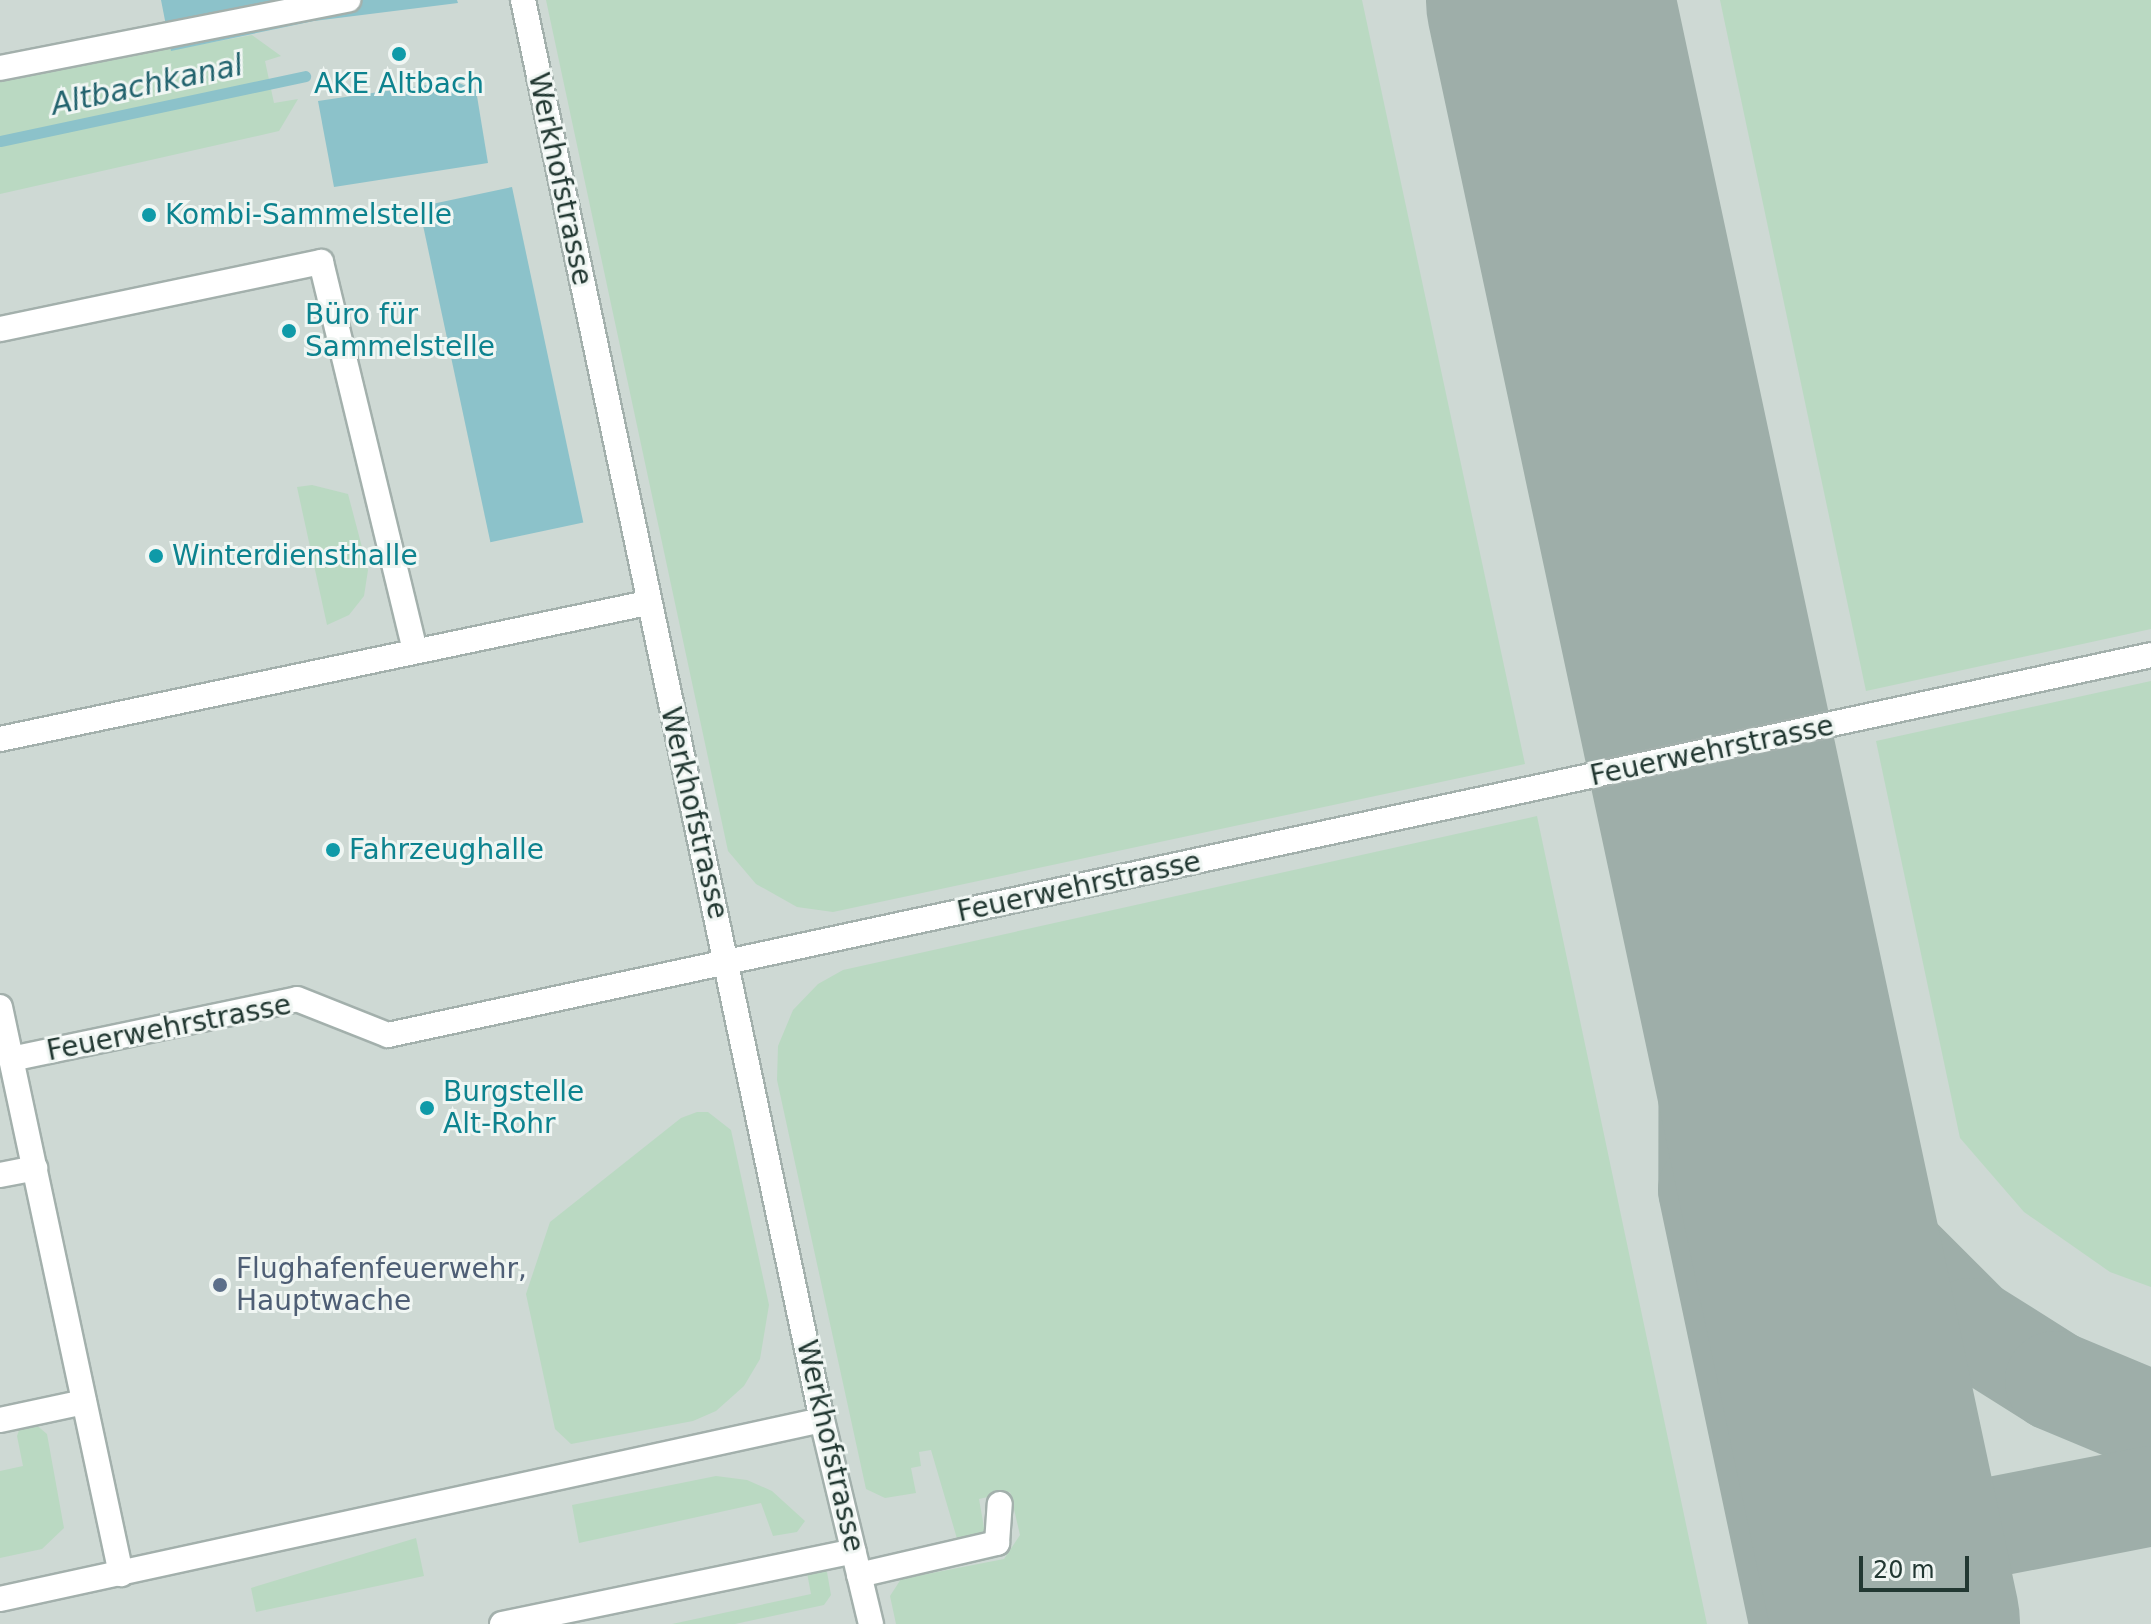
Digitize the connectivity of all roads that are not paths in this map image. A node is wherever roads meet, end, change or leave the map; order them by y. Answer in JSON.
{"nodes":[{"id":1,"x":348,"y":0,"type":"edge"},
{"id":2,"x":523,"y":0,"type":"edge"},
{"id":3,"x":0,"y":68,"type":"edge"},
{"id":4,"x":0,"y":329,"type":"edge"},
{"id":5,"x":647,"y":603,"type":"junction"},
{"id":6,"x":415,"y":650,"type":"junction"},
{"id":7,"x":2151,"y":655,"type":"edge"},
{"id":8,"x":0,"y":739,"type":"edge"},
{"id":9,"x":728,"y":963,"type":"junction"},
{"id":10,"x":0,"y":1007,"type":"edge"},
{"id":11,"x":11,"y":1059,"type":"junction"},
{"id":12,"x":35,"y":1168,"type":"junction"},
{"id":13,"x":0,"y":1175,"type":"edge"},
{"id":14,"x":84,"y":1402,"type":"junction"},
{"id":15,"x":0,"y":1420,"type":"edge"},
{"id":16,"x":822,"y":1420,"type":"junction"},
{"id":17,"x":1000,"y":1504,"type":"dead end"},
{"id":18,"x":853,"y":1551,"type":"junction"},
{"id":19,"x":121,"y":1574,"type":"junction"},
{"id":20,"x":859,"y":1575,"type":"junction"},
{"id":21,"x":0,"y":1599,"type":"edge"},
{"id":22,"x":502,"y":1624,"type":"edge"},
{"id":23,"x":871,"y":1624,"type":"edge"}],
"edges":[{"from":1,"to":3,"type":"lane"},
{"from":2,"to":5,"type":"lane","name":"Werkhofstrasse"},
{"from":4,"to":6,"type":"lane"},
{"from":5,"to":6,"type":"lane"},
{"from":5,"to":9,"type":"lane","name":"Werkhofstrasse"},
{"from":6,"to":8,"type":"lane"},
{"from":7,"to":9,"type":"lane","name":"Feuerwehrstrasse"},
{"from":9,"to":11,"type":"lane","name":"Feuerwehrstrasse"},
{"from":9,"to":16,"type":"lane","name":"Werkhofstrasse"},
{"from":10,"to":11,"type":"lane"},
{"from":11,"to":12,"type":"lane"},
{"from":12,"to":13,"type":"lane"},
{"from":12,"to":14,"type":"lane"},
{"from":14,"to":15,"type":"lane"},
{"from":14,"to":19,"type":"lane"},
{"from":16,"to":18,"type":"lane","name":"Werkhofstrasse"},
{"from":16,"to":19,"type":"lane"},
{"from":17,"to":20,"type":"lane"},
{"from":18,"to":20,"type":"lane","name":"Werkhofstrasse"},
{"from":18,"to":22,"type":"lane"},
{"from":19,"to":21,"type":"lane"},
{"from":20,"to":23,"type":"lane","name":"Werkhofstrasse"}]}
